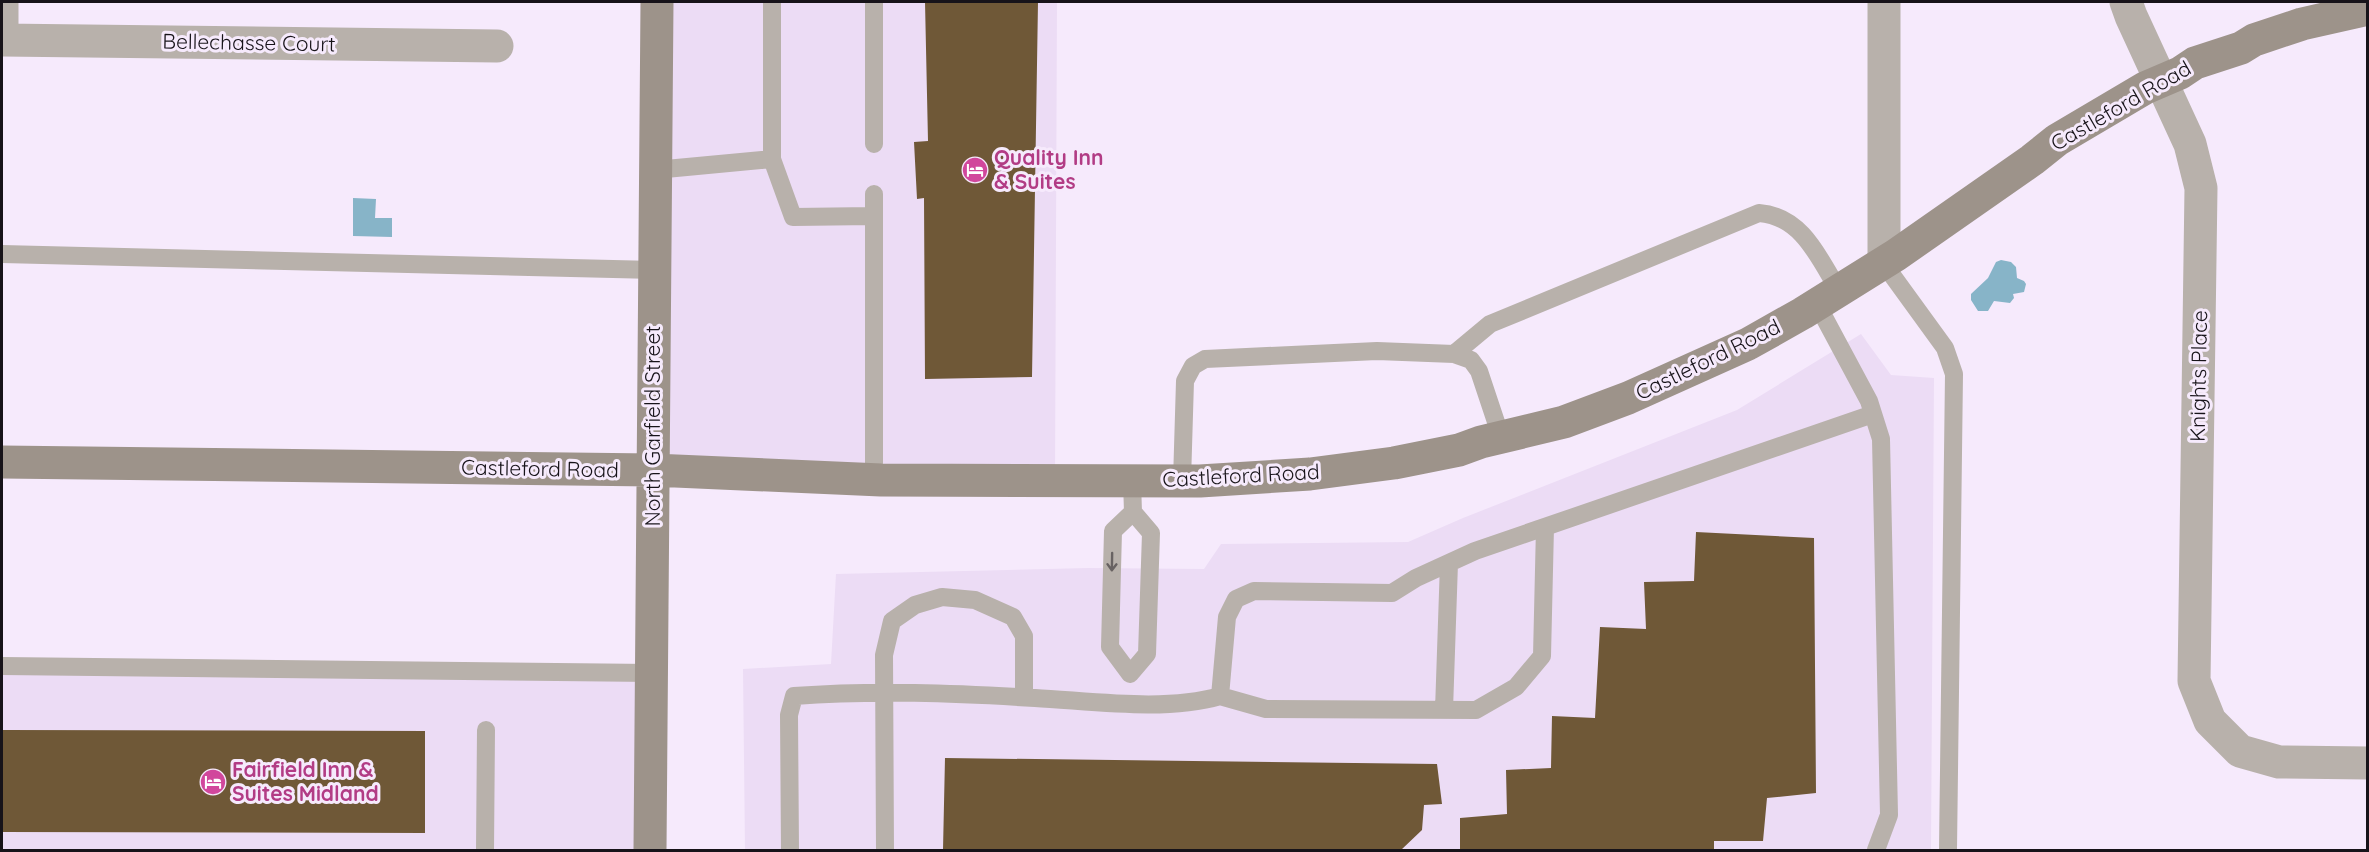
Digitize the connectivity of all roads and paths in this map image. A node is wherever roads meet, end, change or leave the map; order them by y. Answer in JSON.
{"nodes":[{"id":1,"x":2,"y":2,"type":"edge"},
{"id":2,"x":657,"y":2,"type":"edge"},
{"id":3,"x":772,"y":2,"type":"edge"},
{"id":4,"x":874,"y":2,"type":"edge"},
{"id":5,"x":1884,"y":2,"type":"edge"},
{"id":6,"x":2126,"y":2,"type":"edge"},
{"id":7,"x":2351,"y":8,"type":"edge"},
{"id":8,"x":2,"y":31,"type":"edge"},
{"id":9,"x":2,"y":40,"type":"edge"},
{"id":10,"x":497,"y":46,"type":"dead end"},
{"id":11,"x":2163,"y":81,"type":"junction"},
{"id":12,"x":874,"y":144,"type":"dead end"},
{"id":13,"x":772,"y":159,"type":"junction"},
{"id":14,"x":655,"y":170,"type":"junction"},
{"id":15,"x":873,"y":195,"type":"dead end"},
{"id":16,"x":873,"y":216,"type":"junction"},
{"id":17,"x":2,"y":254,"type":"edge"},
{"id":18,"x":1884,"y":264,"type":"junction"},
{"id":19,"x":655,"y":270,"type":"junction"},
{"id":20,"x":1828,"y":297,"type":"junction"},
{"id":21,"x":1454,"y":354,"type":"junction"},
{"id":22,"x":1873,"y":414,"type":"junction"},
{"id":23,"x":1501,"y":437,"type":"junction"},
{"id":24,"x":2,"y":462,"type":"edge"},
{"id":25,"x":653,"y":470,"type":"junction"},
{"id":26,"x":874,"y":479,"type":"junction"},
{"id":27,"x":1182,"y":481,"type":"junction"},
{"id":28,"x":1132,"y":497,"type":"junction"},
{"id":29,"x":1545,"y":527,"type":"junction"},
{"id":30,"x":1449,"y":563,"type":"junction"},
{"id":31,"x":2,"y":666,"type":"edge"},
{"id":32,"x":652,"y":673,"type":"junction"},
{"id":33,"x":1130,"y":674,"type":"junction"},
{"id":34,"x":884,"y":691,"type":"junction"},
{"id":35,"x":1220,"y":696,"type":"junction"},
{"id":36,"x":1024,"y":698,"type":"junction"},
{"id":37,"x":1128,"y":704,"type":"junction"},
{"id":38,"x":1444,"y":710,"type":"junction"},
{"id":39,"x":486,"y":730,"type":"dead end"},
{"id":40,"x":2367,"y":763,"type":"edge"},
{"id":41,"x":1889,"y":814,"type":"junction"},
{"id":42,"x":485,"y":850,"type":"edge"},
{"id":43,"x":650,"y":850,"type":"edge"},
{"id":44,"x":790,"y":850,"type":"edge"},
{"id":45,"x":885,"y":850,"type":"edge"},
{"id":46,"x":1876,"y":850,"type":"edge"},
{"id":47,"x":1888,"y":850,"type":"edge"},
{"id":48,"x":1948,"y":850,"type":"edge"}],
"edges":[{"from":1,"to":8,"type":"street"},
{"from":2,"to":14,"type":"street","name":"North Garfield Street"},
{"from":3,"to":13,"type":"lane"},
{"from":4,"to":12,"type":"lane"},
{"from":5,"to":18,"type":"street"},
{"from":6,"to":11,"type":"street","name":"Knights Place"},
{"from":7,"to":11,"type":"street","name":"Castleford Road"},
{"from":9,"to":10,"type":"street","name":"Bellechasse Court"},
{"from":11,"to":18,"type":"street","name":"Castleford Road"},
{"from":11,"to":40,"type":"street","name":"Knights Place"},
{"from":13,"to":14,"type":"lane"},
{"from":13,"to":16,"type":"lane"},
{"from":14,"to":19,"type":"street","name":"North Garfield Street"},
{"from":15,"to":16,"type":"lane"},
{"from":16,"to":26,"type":"lane"},
{"from":17,"to":19,"type":"lane"},
{"from":18,"to":20,"type":"street","name":"Castleford Road"},
{"from":18,"to":48,"type":"lane"},
{"from":19,"to":25,"type":"street","name":"North Garfield Street"},
{"from":20,"to":21,"type":"lane"},
{"from":20,"to":22,"type":"lane"},
{"from":20,"to":23,"type":"street","name":"Castleford Road"},
{"from":21,"to":23,"type":"lane"},
{"from":21,"to":27,"type":"lane"},
{"from":22,"to":29,"type":"lane"},
{"from":22,"to":41,"type":"lane"},
{"from":23,"to":27,"type":"street","name":"Castleford Road"},
{"from":24,"to":25,"type":"street","name":"Castleford Road"},
{"from":25,"to":26,"type":"street","name":"Castleford Road"},
{"from":25,"to":32,"type":"street","name":"North Garfield Street"},
{"from":26,"to":28,"type":"street","name":"Castleford Road"},
{"from":27,"to":28,"type":"street","name":"Castleford Road"},
{"from":28,"to":33,"type":"lane"},
{"from":28,"to":33,"type":"lane","one_way":true},
{"from":29,"to":30,"type":"lane"},
{"from":29,"to":38,"type":"lane"},
{"from":30,"to":35,"type":"lane"},
{"from":30,"to":38,"type":"lane"},
{"from":31,"to":32,"type":"lane"},
{"from":32,"to":43,"type":"street","name":"North Garfield Street"},
{"from":33,"to":37,"type":"lane"},
{"from":34,"to":36,"type":"lane"},
{"from":34,"to":36,"type":"lane"},
{"from":34,"to":44,"type":"lane"},
{"from":34,"to":45,"type":"lane"},
{"from":35,"to":37,"type":"lane"},
{"from":35,"to":38,"type":"lane"},
{"from":36,"to":37,"type":"lane"},
{"from":39,"to":42,"type":"lane"},
{"from":41,"to":46,"type":"lane"},
{"from":41,"to":47,"type":"lane"}]}
